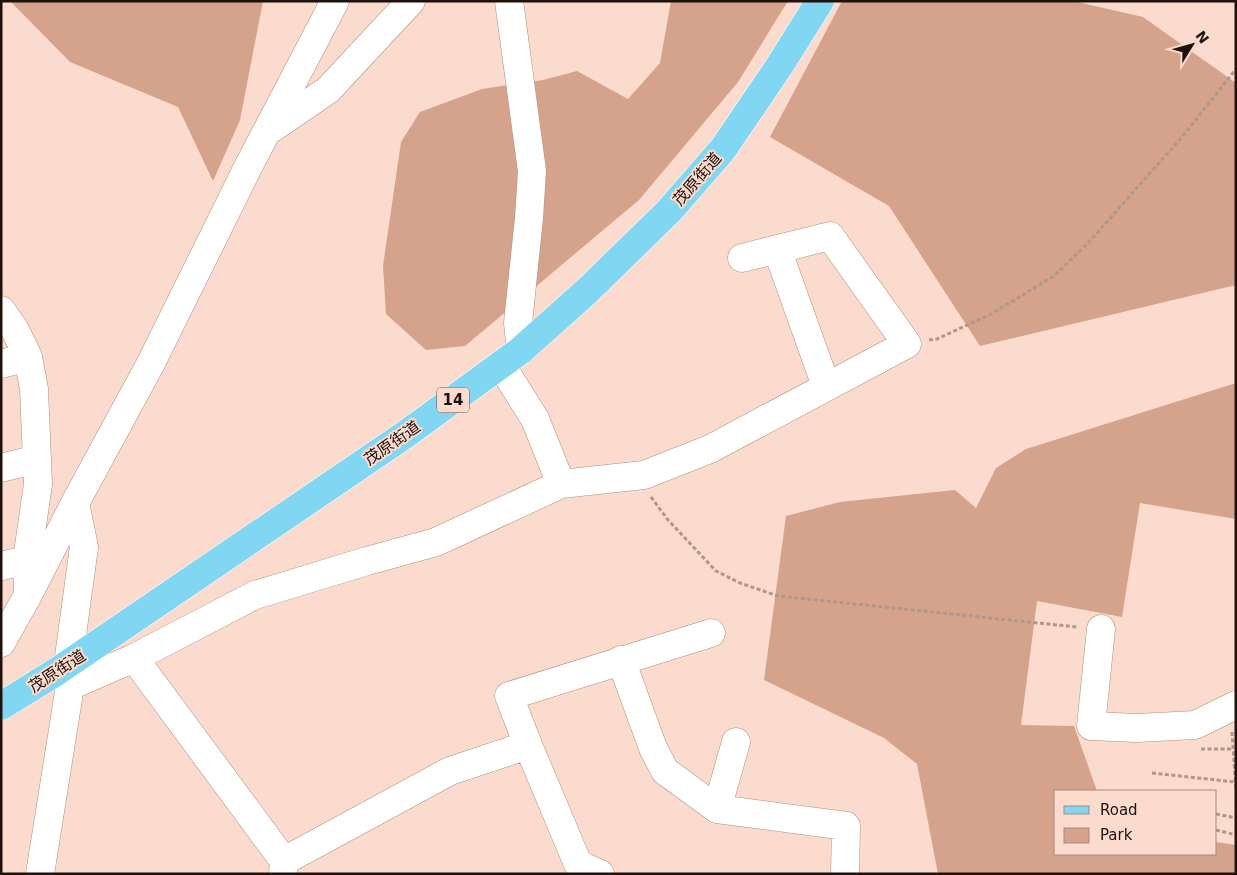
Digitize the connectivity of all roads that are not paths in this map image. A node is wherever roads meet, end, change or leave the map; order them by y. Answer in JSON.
{"nodes":[{"id":1,"x":335,"y":1,"type":"edge"},
{"id":2,"x":411,"y":1,"type":"edge"},
{"id":3,"x":509,"y":1,"type":"edge"},
{"id":4,"x":820,"y":1,"type":"edge"},
{"id":5,"x":267,"y":131,"type":"junction"},
{"id":6,"x":777,"y":249,"type":"junction"},
{"id":7,"x":742,"y":258,"type":"dead end"},
{"id":8,"x":1,"y":310,"type":"edge"},
{"id":9,"x":28,"y":357,"type":"junction"},
{"id":10,"x":511,"y":358,"type":"junction"},
{"id":11,"x":1,"y":364,"type":"edge"},
{"id":12,"x":826,"y":386,"type":"junction"},
{"id":13,"x":37,"y":459,"type":"junction"},
{"id":14,"x":1,"y":468,"type":"edge"},
{"id":15,"x":561,"y":484,"type":"junction"},
{"id":16,"x":75,"y":503,"type":"junction"},
{"id":17,"x":27,"y":560,"type":"junction"},
{"id":18,"x":1,"y":566,"type":"edge"},
{"id":19,"x":28,"y":595,"type":"junction"},
{"id":20,"x":1101,"y":629,"type":"road end"},
{"id":21,"x":711,"y":632,"type":"dead end"},
{"id":22,"x":1,"y":643,"type":"edge"},
{"id":23,"x":134,"y":658,"type":"junction"},
{"id":24,"x":621,"y":660,"type":"junction"},
{"id":25,"x":65,"y":674,"type":"junction"},
{"id":26,"x":1,"y":706,"type":"edge"},
{"id":27,"x":1233,"y":707,"type":"edge"},
{"id":28,"x":736,"y":742,"type":"dead end"},
{"id":29,"x":528,"y":745,"type":"junction"},
{"id":30,"x":717,"y":810,"type":"junction"},
{"id":31,"x":284,"y":867,"type":"edge"},
{"id":32,"x":582,"y":871,"type":"edge"},
{"id":33,"x":40,"y":874,"type":"edge"},
{"id":34,"x":845,"y":874,"type":"edge"}],
"edges":[{"from":1,"to":5,"type":"street"},
{"from":2,"to":5,"type":"street"},
{"from":3,"to":10,"type":"street"},
{"from":4,"to":10,"type":"main road","name":"茂原街道","number":"14"},
{"from":5,"to":16,"type":"street"},
{"from":6,"to":7,"type":"street"},
{"from":6,"to":12,"type":"street"},
{"from":6,"to":12,"type":"street"},
{"from":8,"to":9,"type":"street"},
{"from":9,"to":11,"type":"street"},
{"from":9,"to":13,"type":"street"},
{"from":10,"to":15,"type":"street"},
{"from":10,"to":25,"type":"main road","name":"茂原街道","number":"14"},
{"from":12,"to":15,"type":"street"},
{"from":13,"to":14,"type":"street"},
{"from":13,"to":17,"type":"street"},
{"from":15,"to":23,"type":"street"},
{"from":16,"to":19,"type":"street"},
{"from":16,"to":25,"type":"street"},
{"from":17,"to":18,"type":"street"},
{"from":17,"to":19,"type":"street"},
{"from":19,"to":22,"type":"street"},
{"from":20,"to":27,"type":"street"},
{"from":21,"to":24,"type":"street"},
{"from":23,"to":25,"type":"street"},
{"from":23,"to":31,"type":"street"},
{"from":24,"to":29,"type":"street"},
{"from":24,"to":30,"type":"street"},
{"from":25,"to":26,"type":"main road","name":"茂原街道","number":"14"},
{"from":25,"to":33,"type":"street"},
{"from":28,"to":30,"type":"street"},
{"from":29,"to":31,"type":"street"},
{"from":29,"to":32,"type":"street"},
{"from":30,"to":34,"type":"street"}]}
